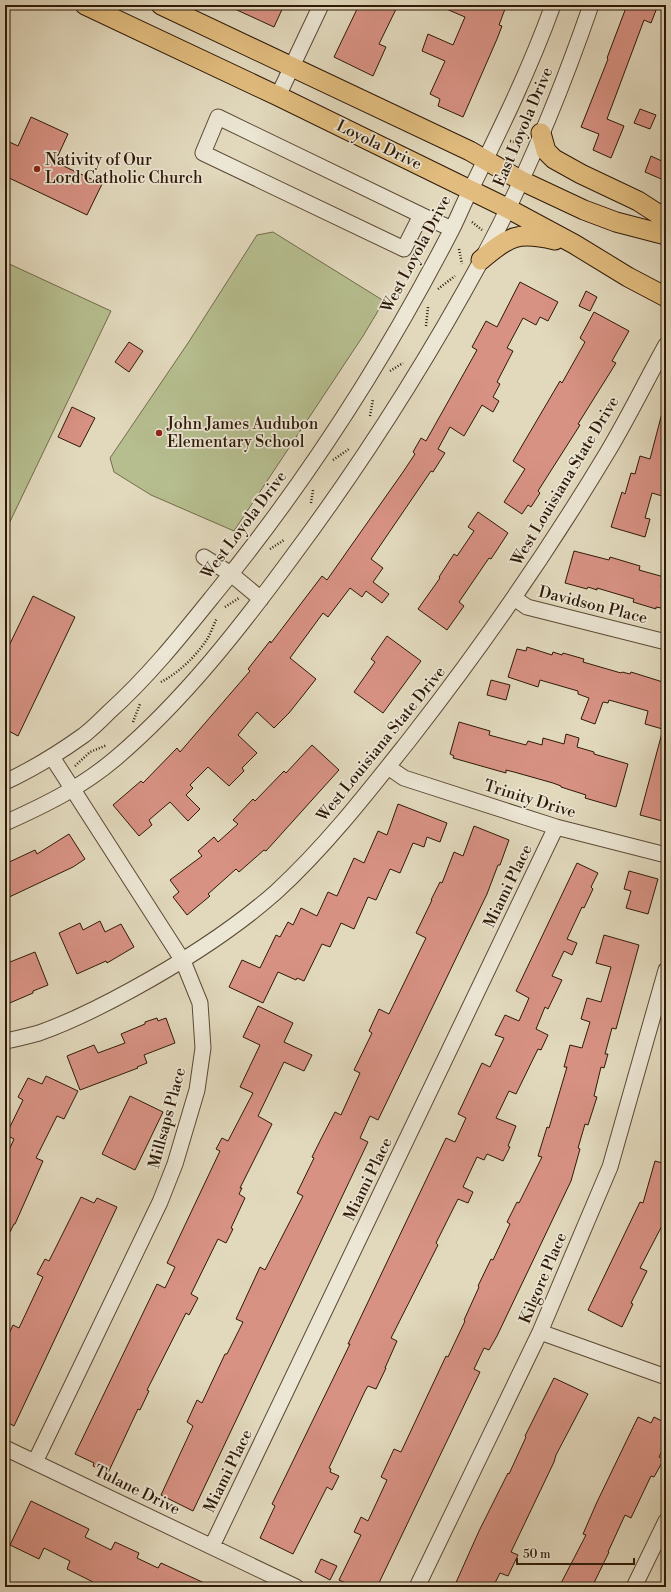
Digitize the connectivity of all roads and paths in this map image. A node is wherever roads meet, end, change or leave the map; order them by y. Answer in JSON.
{"nodes":[{"id":1,"x":85,"y":5,"type":"edge"},
{"id":2,"x":161,"y":5,"type":"edge"},
{"id":3,"x":321,"y":5,"type":"edge"},
{"id":4,"x":553,"y":5,"type":"edge"},
{"id":5,"x":591,"y":5,"type":"edge"},
{"id":6,"x":107,"y":10,"type":"edge"},
{"id":7,"x":292,"y":68,"type":"junction"},
{"id":8,"x":278,"y":96,"type":"junction"},
{"id":9,"x":534,"y":138,"type":"junction"},
{"id":10,"x":510,"y":141,"type":"dead end"},
{"id":11,"x":486,"y":160,"type":"junction"},
{"id":12,"x":520,"y":180,"type":"junction"},
{"id":13,"x":470,"y":190,"type":"junction"},
{"id":14,"x":507,"y":208,"type":"junction"},
{"id":15,"x":421,"y":215,"type":"junction"},
{"id":16,"x":666,"y":219,"type":"edge"},
{"id":17,"x":470,"y":221,"type":"dead end"},
{"id":18,"x":452,"y":229,"type":"junction"},
{"id":19,"x":482,"y":230,"type":"dead end"},
{"id":20,"x":666,"y":235,"type":"edge"},
{"id":21,"x":574,"y":244,"type":"junction"},
{"id":22,"x":481,"y":260,"type":"junction"},
{"id":23,"x":666,"y":297,"type":"edge"},
{"id":24,"x":666,"y":345,"type":"edge"},
{"id":25,"x":204,"y":557,"type":"dead end"},
{"id":26,"x":231,"y":574,"type":"junction"},
{"id":27,"x":514,"y":598,"type":"junction"},
{"id":28,"x":261,"y":599,"type":"junction"},
{"id":29,"x":666,"y":642,"type":"edge"},
{"id":30,"x":52,"y":757,"type":"junction"},
{"id":31,"x":388,"y":767,"type":"junction"},
{"id":32,"x":8,"y":776,"type":"edge"},
{"id":33,"x":73,"y":790,"type":"junction"},
{"id":34,"x":5,"y":823,"type":"edge"},
{"id":35,"x":556,"y":826,"type":"junction"},
{"id":36,"x":666,"y":855,"type":"edge"},
{"id":37,"x":182,"y":961,"type":"junction"},
{"id":38,"x":666,"y":970,"type":"edge"},
{"id":39,"x":5,"y":1042,"type":"edge"},
{"id":40,"x":540,"y":1332,"type":"junction"},
{"id":41,"x":666,"y":1376,"type":"edge"},
{"id":42,"x":5,"y":1448,"type":"edge"},
{"id":43,"x":35,"y":1462,"type":"junction"},
{"id":44,"x":666,"y":1521,"type":"edge"},
{"id":45,"x":212,"y":1546,"type":"junction"},
{"id":46,"x":296,"y":1587,"type":"edge"},
{"id":47,"x":417,"y":1587,"type":"edge"},
{"id":48,"x":634,"y":1587,"type":"edge"}],
"edges":[{"from":1,"to":6,"type":"main road","name":"Loyola Drive"},
{"from":2,"to":7,"type":"main road","name":"Loyola Drive"},
{"from":3,"to":7,"type":"street"},
{"from":4,"to":11,"type":"street","name":"East Loyola Drive"},
{"from":5,"to":9,"type":"street","name":"East Loyola Drive"},
{"from":6,"to":8,"type":"main road","name":"Loyola Drive"},
{"from":7,"to":8,"type":"street"},
{"from":7,"to":11,"type":"main road","name":"Loyola Drive"},
{"from":8,"to":13,"type":"main road","name":"Loyola Drive"},
{"from":9,"to":10,"type":"path"},
{"from":9,"to":12,"type":"street","name":"East Loyola Drive"},
{"from":9,"to":16,"type":"main road"},
{"from":11,"to":12,"type":"main road","name":"Loyola Drive"},
{"from":11,"to":13,"type":"street","name":"East Loyola Drive"},
{"from":12,"to":14,"type":"street","name":"East Loyola Drive"},
{"from":12,"to":20,"type":"main road","name":"Loyola Drive"},
{"from":13,"to":14,"type":"main road","name":"Loyola Drive"},
{"from":13,"to":18,"type":"street","name":"West Loyola Drive"},
{"from":14,"to":21,"type":"main road","name":"Loyola Drive"},
{"from":14,"to":22,"type":"street","name":"East Loyola Drive"},
{"from":15,"to":15,"type":"street"},
{"from":15,"to":18,"type":"street"},
{"from":17,"to":19,"type":"path"},
{"from":18,"to":26,"type":"street","name":"West Loyola Drive"},
{"from":21,"to":22,"type":"main road"},
{"from":21,"to":23,"type":"main road","name":"Loyola Drive"},
{"from":22,"to":28,"type":"street"},
{"from":24,"to":27,"type":"street","name":"West Louisiana State Drive"},
{"from":25,"to":26,"type":"street"},
{"from":26,"to":28,"type":"street"},
{"from":26,"to":30,"type":"street","name":"West Loyola Drive"},
{"from":27,"to":29,"type":"street","name":"Davidson Place"},
{"from":27,"to":31,"type":"street","name":"West Louisiana State Drive"},
{"from":28,"to":33,"type":"street"},
{"from":30,"to":32,"type":"street","name":"West Loyola Drive"},
{"from":30,"to":33,"type":"street","name":"Millsaps Place"},
{"from":31,"to":35,"type":"street","name":"Trinity Drive"},
{"from":31,"to":37,"type":"street","name":"West Louisiana State Drive"},
{"from":33,"to":34,"type":"street"},
{"from":33,"to":37,"type":"street","name":"Millsaps Place"},
{"from":35,"to":36,"type":"street","name":"Trinity Drive"},
{"from":35,"to":45,"type":"street","name":"Miami Place"},
{"from":37,"to":39,"type":"street","name":"West Louisiana State Drive"},
{"from":37,"to":43,"type":"street","name":"Millsaps Place"},
{"from":38,"to":40,"type":"street","name":"Kilgore Place"},
{"from":40,"to":41,"type":"street"},
{"from":40,"to":47,"type":"street","name":"Kilgore Place"},
{"from":42,"to":43,"type":"street","name":"Tulane Drive"},
{"from":43,"to":45,"type":"street","name":"Tulane Drive"},
{"from":44,"to":48,"type":"street"},
{"from":45,"to":46,"type":"street","name":"Tulane Drive"}]}
